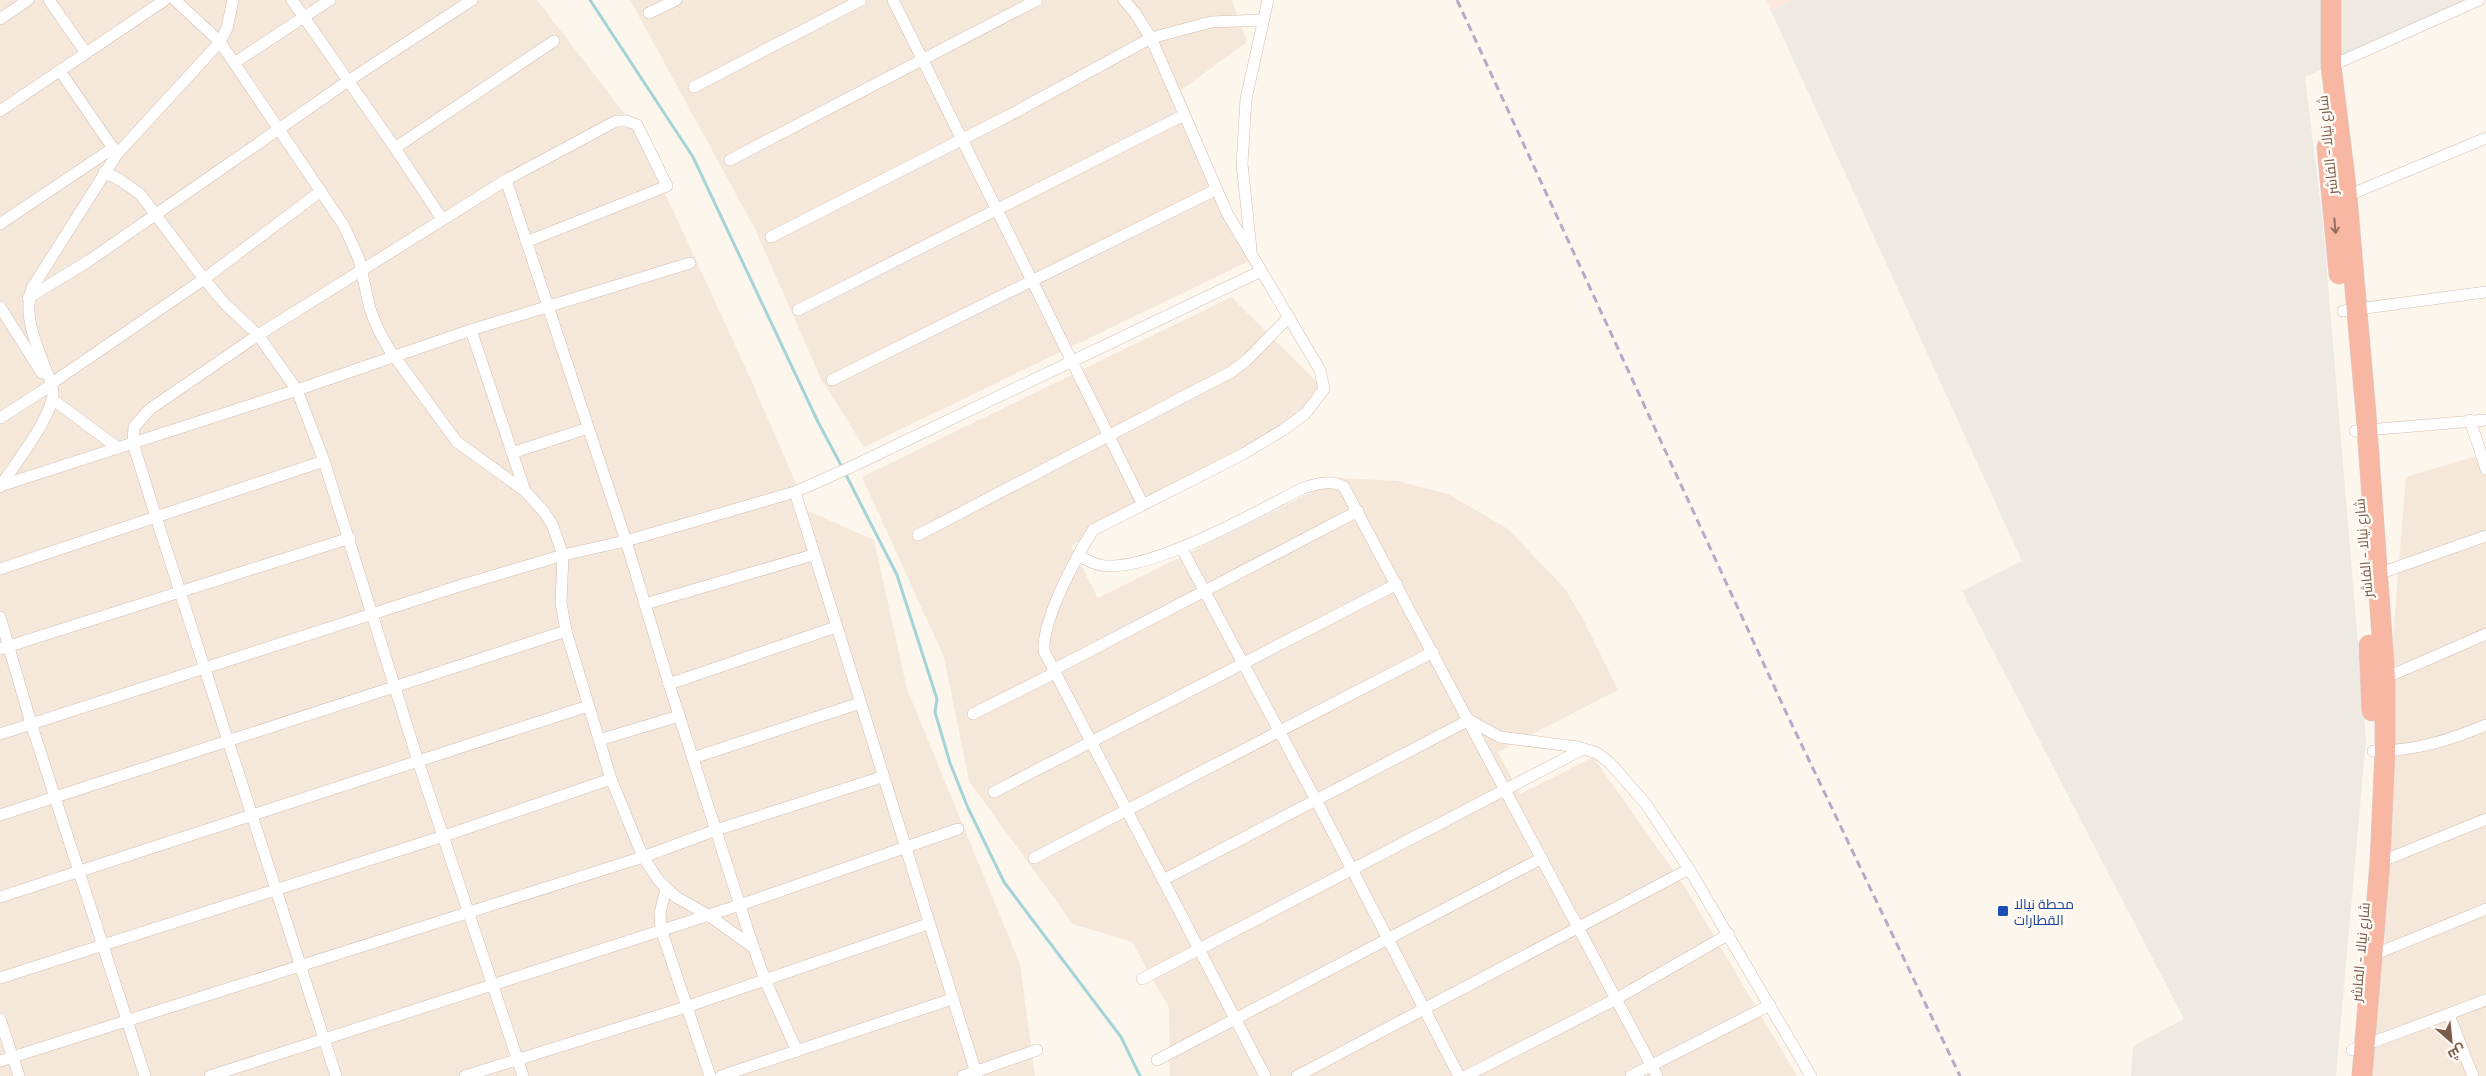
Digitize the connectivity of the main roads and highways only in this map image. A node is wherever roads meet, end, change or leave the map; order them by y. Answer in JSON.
{"nodes":[{"id":1,"x":2318,"y":0,"type":"edge"},
{"id":2,"x":2331,"y":0,"type":"edge"},
{"id":3,"x":2324,"y":21,"type":"junction"},
{"id":4,"x":2329,"y":108,"type":"junction"},
{"id":5,"x":2361,"y":430,"type":"junction"},
{"id":6,"x":2379,"y":751,"type":"junction"},
{"id":7,"x":2358,"y":1048,"type":"junction"},
{"id":8,"x":2350,"y":1076,"type":"edge"},
{"id":9,"x":2362,"y":1076,"type":"edge"}],
"edges":[{"from":1,"to":3,"type":"highway"},
{"from":2,"to":3,"type":"highway"},
{"from":3,"to":4,"type":"highway","name":"شارع نيالا - الفاشر"},
{"from":3,"to":4,"type":"highway","name":"شارع نيالا - الفاشر"},
{"from":4,"to":5,"type":"highway","name":"شارع نيالا - الفاشر"},
{"from":5,"to":6,"type":"highway","name":"شارع نيالا - الفاشر"},
{"from":5,"to":6,"type":"highway","name":"شارع نيالا - الفاشر"},
{"from":6,"to":7,"type":"highway","name":"شارع نيالا - الفاشر"},
{"from":6,"to":7,"type":"highway","name":"شارع نيالا - الفاشر"},
{"from":7,"to":8,"type":"highway","name":"شارع نيالا - الفاشر"},
{"from":7,"to":9,"type":"highway","name":"شارع نيالا - الفاشر"}]}
